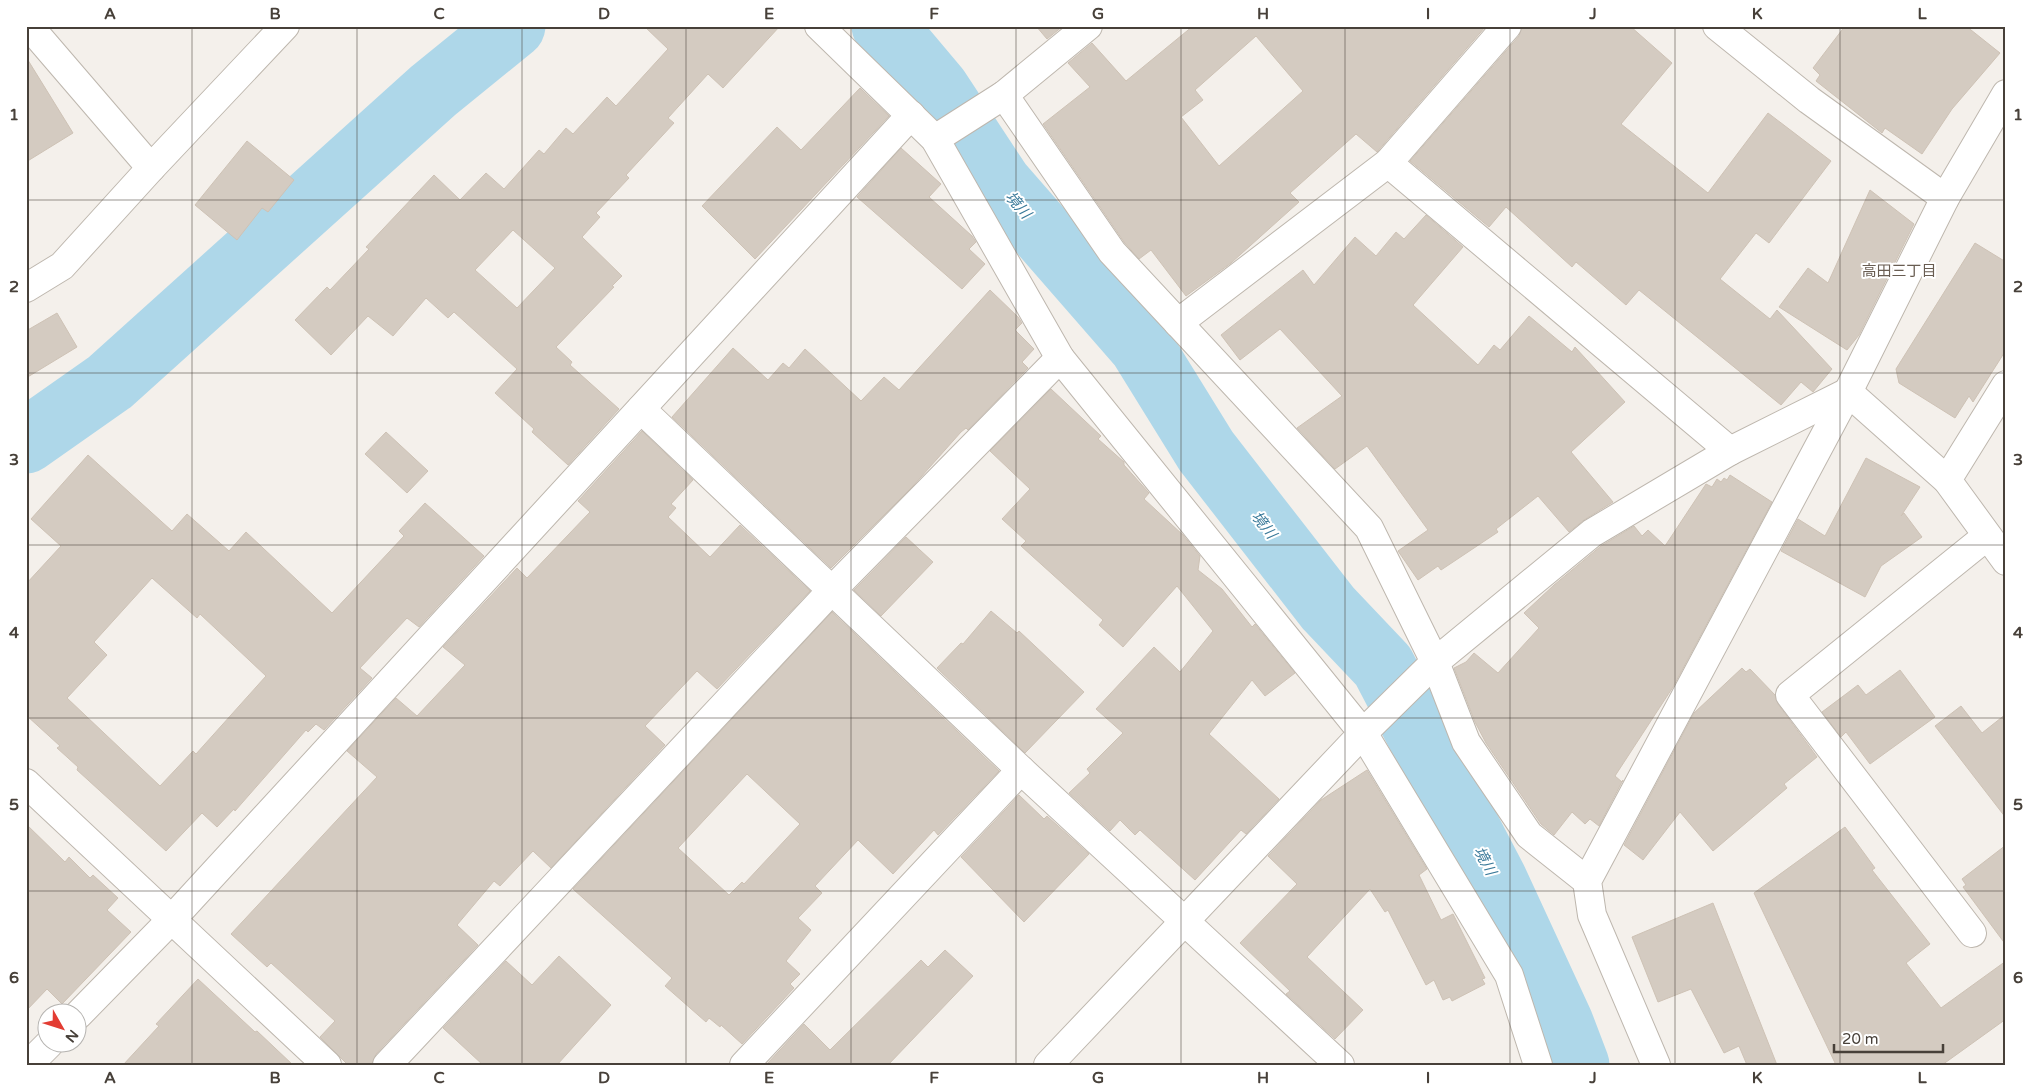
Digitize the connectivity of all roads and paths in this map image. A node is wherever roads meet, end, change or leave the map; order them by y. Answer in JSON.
{"nodes":[{"id":1,"x":29,"y":26,"type":"edge"},
{"id":2,"x":285,"y":26,"type":"edge"},
{"id":3,"x":818,"y":26,"type":"edge"},
{"id":4,"x":1088,"y":26,"type":"edge"},
{"id":5,"x":1506,"y":26,"type":"edge"},
{"id":6,"x":1717,"y":26,"type":"edge"},
{"id":7,"x":2006,"y":94,"type":"edge"},
{"id":8,"x":1004,"y":95,"type":"junction"},
{"id":9,"x":911,"y":115,"type":"junction"},
{"id":10,"x":935,"y":138,"type":"junction"},
{"id":11,"x":1388,"y":163,"type":"junction"},
{"id":12,"x":151,"y":168,"type":"junction"},
{"id":13,"x":1945,"y":198,"type":"junction"},
{"id":14,"x":26,"y":288,"type":"edge"},
{"id":15,"x":1178,"y":324,"type":"junction"},
{"id":16,"x":1060,"y":358,"type":"junction"},
{"id":17,"x":2006,"y":385,"type":"edge"},
{"id":18,"x":1848,"y":392,"type":"junction"},
{"id":19,"x":641,"y":408,"type":"junction"},
{"id":20,"x":1730,"y":451,"type":"junction"},
{"id":21,"x":1947,"y":480,"type":"junction"},
{"id":22,"x":1987,"y":536,"type":"junction"},
{"id":23,"x":2006,"y":561,"type":"edge"},
{"id":24,"x":832,"y":590,"type":"junction"},
{"id":25,"x":1435,"y":662,"type":"junction"},
{"id":26,"x":1364,"y":732,"type":"junction"},
{"id":27,"x":1021,"y":770,"type":"junction"},
{"id":28,"x":26,"y":783,"type":"edge"},
{"id":29,"x":1587,"y":881,"type":"junction"},
{"id":30,"x":170,"y":920,"type":"junction"},
{"id":31,"x":1185,"y":920,"type":"junction"},
{"id":32,"x":1972,"y":933,"type":"dead end"},
{"id":33,"x":88,"y":1004,"type":"edge"},
{"id":34,"x":39,"y":1054,"type":"edge"},
{"id":35,"x":28,"y":1065,"type":"edge"},
{"id":36,"x":327,"y":1065,"type":"edge"},
{"id":37,"x":387,"y":1065,"type":"edge"},
{"id":38,"x":744,"y":1065,"type":"edge"},
{"id":39,"x":1048,"y":1065,"type":"edge"},
{"id":40,"x":1340,"y":1065,"type":"edge"},
{"id":41,"x":1538,"y":1065,"type":"edge"},
{"id":42,"x":1656,"y":1065,"type":"edge"}],
"edges":[{"from":1,"to":12,"type":"street"},
{"from":2,"to":12,"type":"street"},
{"from":3,"to":9,"type":"street"},
{"from":4,"to":8,"type":"street"},
{"from":5,"to":11,"type":"street"},
{"from":6,"to":13,"type":"street"},
{"from":7,"to":13,"type":"street"},
{"from":8,"to":10,"type":"street"},
{"from":8,"to":15,"type":"street"},
{"from":9,"to":10,"type":"street"},
{"from":9,"to":19,"type":"street"},
{"from":10,"to":16,"type":"street"},
{"from":11,"to":15,"type":"street"},
{"from":11,"to":20,"type":"street"},
{"from":12,"to":14,"type":"street"},
{"from":13,"to":18,"type":"street"},
{"from":15,"to":25,"type":"street"},
{"from":16,"to":24,"type":"street"},
{"from":16,"to":26,"type":"street"},
{"from":17,"to":21,"type":"street"},
{"from":18,"to":20,"type":"street"},
{"from":18,"to":21,"type":"street"},
{"from":18,"to":29,"type":"street"},
{"from":19,"to":24,"type":"street"},
{"from":19,"to":30,"type":"street"},
{"from":20,"to":25,"type":"street"},
{"from":21,"to":22,"type":"street"},
{"from":22,"to":23,"type":"street"},
{"from":22,"to":32,"type":"street"},
{"from":24,"to":27,"type":"street"},
{"from":24,"to":37,"type":"street"},
{"from":25,"to":26,"type":"street"},
{"from":25,"to":29,"type":"street"},
{"from":26,"to":31,"type":"street"},
{"from":26,"to":41,"type":"street"},
{"from":27,"to":31,"type":"street"},
{"from":27,"to":38,"type":"street"},
{"from":28,"to":30,"type":"street"},
{"from":29,"to":42,"type":"street"},
{"from":30,"to":33,"type":"street"},
{"from":30,"to":36,"type":"street"},
{"from":31,"to":39,"type":"street"},
{"from":31,"to":40,"type":"street"},
{"from":34,"to":35,"type":"street"}]}
